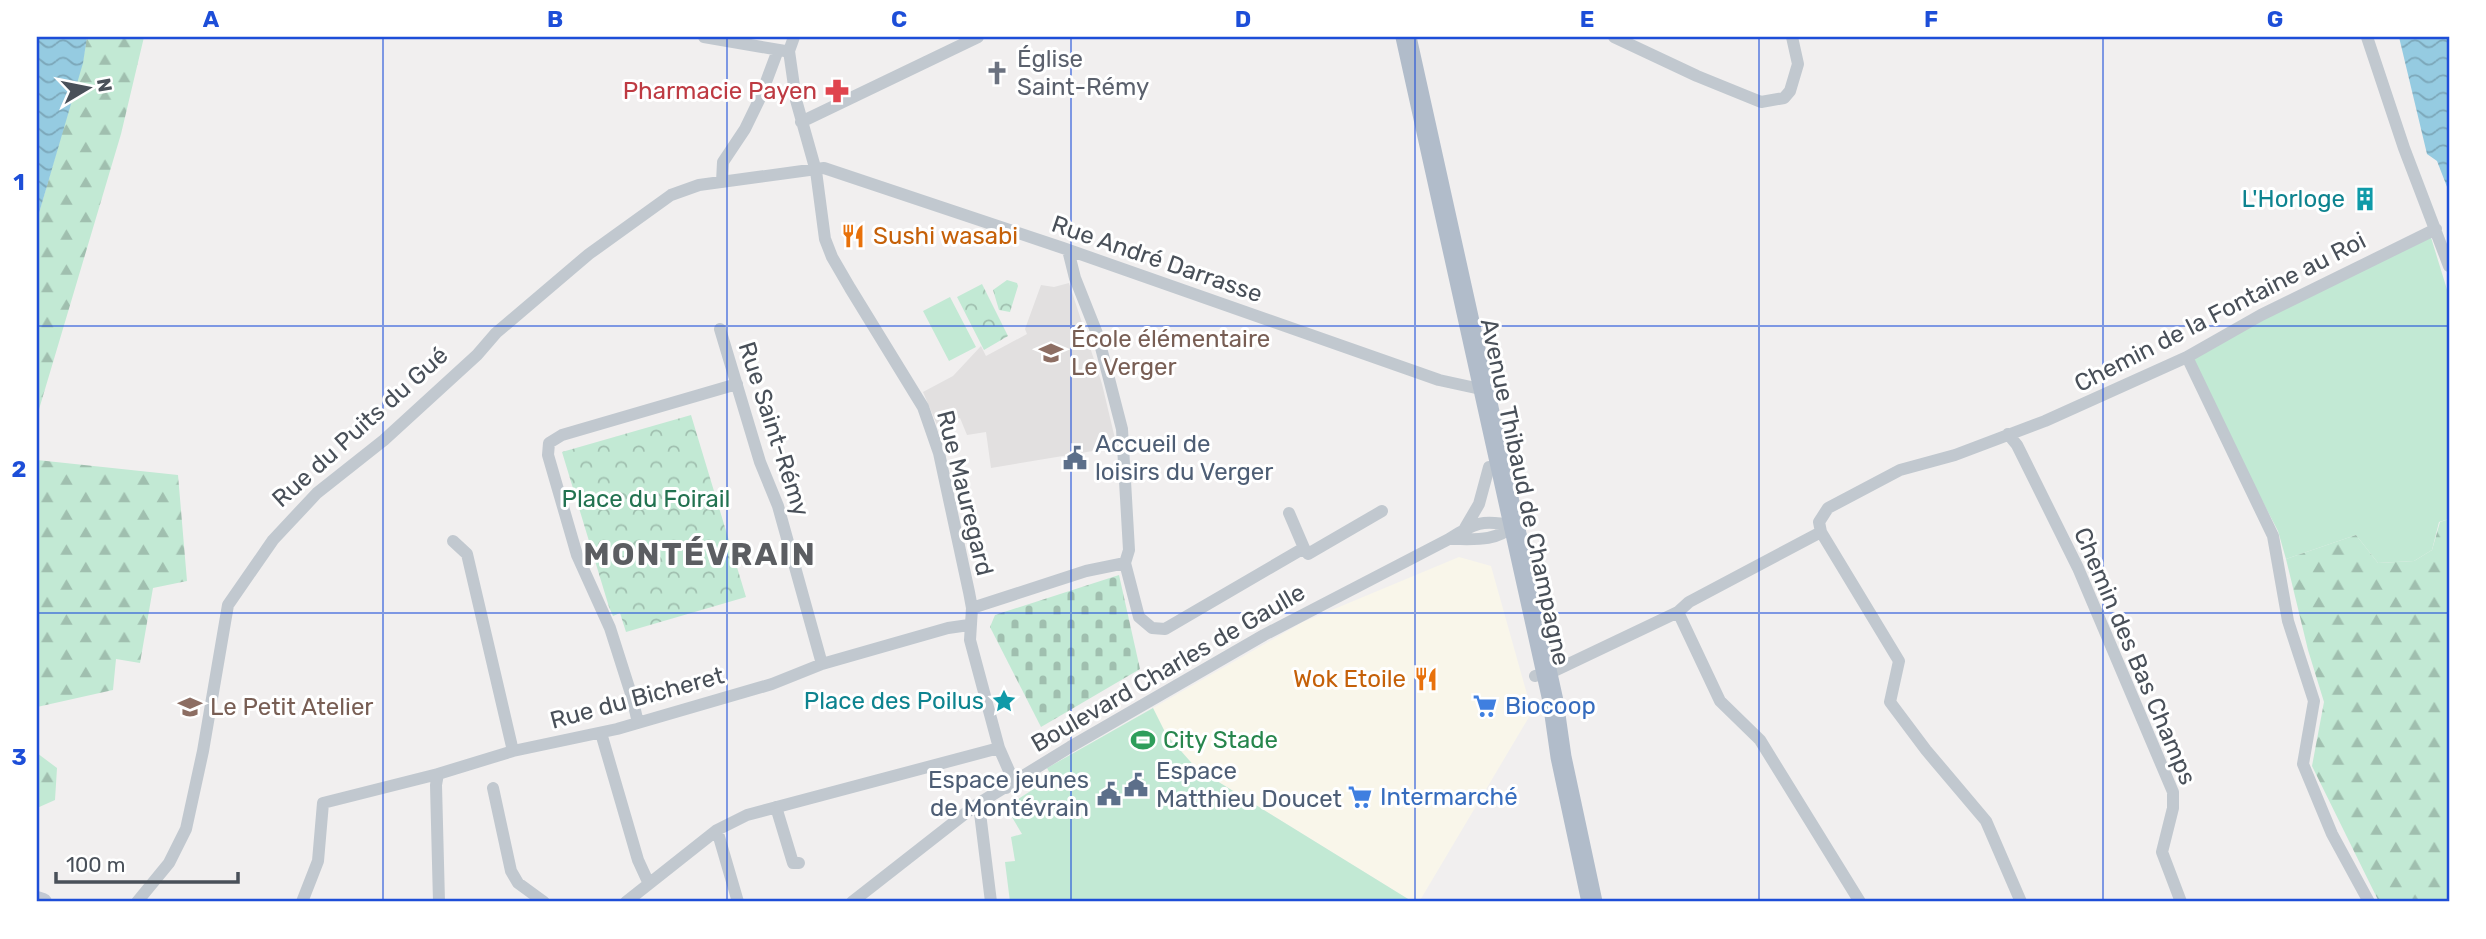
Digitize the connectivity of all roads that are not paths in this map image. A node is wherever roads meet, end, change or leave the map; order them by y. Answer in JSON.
{"nodes":[{"id":1,"x":704,"y":37,"type":"edge"},
{"id":2,"x":794,"y":37,"type":"edge"},
{"id":3,"x":978,"y":37,"type":"edge"},
{"id":4,"x":1406,"y":37,"type":"edge"},
{"id":5,"x":1614,"y":37,"type":"edge"},
{"id":6,"x":1793,"y":37,"type":"edge"},
{"id":7,"x":2367,"y":37,"type":"edge"},
{"id":8,"x":783,"y":51,"type":"junction"},
{"id":9,"x":802,"y":122,"type":"junction"},
{"id":10,"x":816,"y":171,"type":"junction"},
{"id":11,"x":722,"y":182,"type":"junction"},
{"id":12,"x":2435,"y":229,"type":"junction"},
{"id":13,"x":1068,"y":250,"type":"junction"},
{"id":14,"x":2449,"y":266,"type":"edge"},
{"id":15,"x":720,"y":329,"type":"dead end"},
{"id":16,"x":2187,"y":357,"type":"junction"},
{"id":17,"x":737,"y":384,"type":"junction"},
{"id":18,"x":1479,"y":389,"type":"junction"},
{"id":19,"x":2008,"y":434,"type":"junction"},
{"id":20,"x":1489,"y":467,"type":"junction"},
{"id":21,"x":1382,"y":511,"type":"dead end"},
{"id":22,"x":1289,"y":513,"type":"dead end"},
{"id":23,"x":1505,"y":528,"type":"junction"},
{"id":24,"x":1464,"y":529,"type":"junction"},
{"id":25,"x":1821,"y":532,"type":"junction"},
{"id":26,"x":1449,"y":539,"type":"junction"},
{"id":27,"x":453,"y":541,"type":"dead end"},
{"id":28,"x":1304,"y":548,"type":"junction"},
{"id":29,"x":1125,"y":563,"type":"junction"},
{"id":30,"x":972,"y":608,"type":"junction"},
{"id":31,"x":1678,"y":612,"type":"junction"},
{"id":32,"x":969,"y":625,"type":"junction"},
{"id":33,"x":822,"y":664,"type":"junction"},
{"id":34,"x":1540,"y":675,"type":"junction"},
{"id":35,"x":638,"y":723,"type":"junction"},
{"id":36,"x":601,"y":733,"type":"junction"},
{"id":37,"x":999,"y":748,"type":"junction"},
{"id":38,"x":513,"y":751,"type":"junction"},
{"id":39,"x":438,"y":774,"type":"junction"},
{"id":40,"x":494,"y":788,"type":"dead end"},
{"id":41,"x":1006,"y":788,"type":"junction"},
{"id":42,"x":976,"y":805,"type":"junction"},
{"id":43,"x":776,"y":807,"type":"junction"},
{"id":44,"x":717,"y":830,"type":"junction"},
{"id":45,"x":799,"y":863,"type":"dead end"},
{"id":46,"x":649,"y":884,"type":"junction"},
{"id":47,"x":37,"y":900,"type":"edge"},
{"id":48,"x":43,"y":902,"type":"edge"},
{"id":49,"x":137,"y":902,"type":"edge"},
{"id":50,"x":302,"y":902,"type":"edge"},
{"id":51,"x":439,"y":902,"type":"edge"},
{"id":52,"x":544,"y":902,"type":"edge"},
{"id":53,"x":629,"y":902,"type":"edge"},
{"id":54,"x":738,"y":902,"type":"edge"},
{"id":55,"x":852,"y":902,"type":"edge"},
{"id":56,"x":991,"y":902,"type":"edge"},
{"id":57,"x":1592,"y":902,"type":"edge"},
{"id":58,"x":1860,"y":902,"type":"edge"},
{"id":59,"x":2021,"y":902,"type":"edge"},
{"id":60,"x":2181,"y":902,"type":"edge"},
{"id":61,"x":2369,"y":902,"type":"edge"}],
"edges":[{"from":1,"to":8,"type":"street"},
{"from":2,"to":8,"type":"street"},
{"from":3,"to":9,"type":"street"},
{"from":4,"to":18,"type":"main road","name":"Avenue Thibaud de Champagne"},
{"from":5,"to":6,"type":"street"},
{"from":7,"to":12,"type":"street"},
{"from":8,"to":9,"type":"street","name":"Rue Mauregard"},
{"from":8,"to":11,"type":"street"},
{"from":9,"to":10,"type":"street","name":"Rue Mauregard"},
{"from":10,"to":11,"type":"street","name":"Rue du Puits du Gué"},
{"from":10,"to":13,"type":"street","name":"Rue André Darrasse"},
{"from":10,"to":30,"type":"street","name":"Rue Mauregard"},
{"from":11,"to":49,"type":"street","name":"Rue du Puits du Gué"},
{"from":12,"to":14,"type":"street"},
{"from":12,"to":16,"type":"street","name":"Chemin de la Fontaine au Roi"},
{"from":13,"to":18,"type":"street","name":"Rue André Darrasse"},
{"from":13,"to":29,"type":"street"},
{"from":15,"to":17,"type":"street","name":"Rue Saint-Rémy"},
{"from":16,"to":19,"type":"street","name":"Chemin de la Fontaine au Roi"},
{"from":16,"to":61,"type":"street"},
{"from":17,"to":33,"type":"street","name":"Rue Saint-Rémy"},
{"from":17,"to":35,"type":"street"},
{"from":18,"to":20,"type":"main road","name":"Avenue Thibaud de Champagne"},
{"from":18,"to":23,"type":"main road","name":"Avenue Thibaud de Champagne"},
{"from":19,"to":25,"type":"street","name":"Chemin de la Fontaine au Roi"},
{"from":19,"to":60,"type":"street","name":"Chemin des Bas Champs"},
{"from":20,"to":23,"type":"main road","name":"Avenue Thibaud de Champagne"},
{"from":20,"to":24,"type":"street","name":"Boulevard Charles de Gaulle"},
{"from":21,"to":28,"type":"street"},
{"from":22,"to":28,"type":"street"},
{"from":23,"to":24,"type":"street","name":"Boulevard Charles de Gaulle"},
{"from":23,"to":26,"type":"street","name":"Boulevard Charles de Gaulle"},
{"from":23,"to":34,"type":"main road","name":"Avenue Thibaud de Champagne"},
{"from":24,"to":26,"type":"street","name":"Boulevard Charles de Gaulle"},
{"from":25,"to":31,"type":"street"},
{"from":25,"to":59,"type":"street"},
{"from":26,"to":41,"type":"street","name":"Boulevard Charles de Gaulle"},
{"from":27,"to":38,"type":"street"},
{"from":28,"to":29,"type":"street"},
{"from":29,"to":30,"type":"street","name":"Rue Mauregard"},
{"from":30,"to":32,"type":"street"},
{"from":31,"to":34,"type":"street"},
{"from":31,"to":58,"type":"street"},
{"from":32,"to":33,"type":"street","name":"Rue du Bicheret"},
{"from":32,"to":37,"type":"street"},
{"from":33,"to":35,"type":"street","name":"Rue du Bicheret"},
{"from":34,"to":57,"type":"main road","name":"Avenue Thibaud de Champagne"},
{"from":35,"to":36,"type":"street","name":"Rue du Bicheret"},
{"from":36,"to":38,"type":"street","name":"Rue du Bicheret"},
{"from":36,"to":46,"type":"street"},
{"from":37,"to":41,"type":"street"},
{"from":37,"to":43,"type":"street"},
{"from":38,"to":39,"type":"street","name":"Rue du Bicheret"},
{"from":39,"to":50,"type":"street","name":"Rue du Bicheret"},
{"from":39,"to":51,"type":"street"},
{"from":40,"to":52,"type":"street"},
{"from":41,"to":42,"type":"street","name":"Boulevard Charles de Gaulle"},
{"from":42,"to":55,"type":"street","name":"Boulevard Charles de Gaulle"},
{"from":42,"to":56,"type":"street"},
{"from":43,"to":44,"type":"street"},
{"from":43,"to":45,"type":"street"},
{"from":44,"to":46,"type":"street"},
{"from":44,"to":54,"type":"street"},
{"from":46,"to":53,"type":"street"},
{"from":47,"to":48,"type":"main road"}]}
